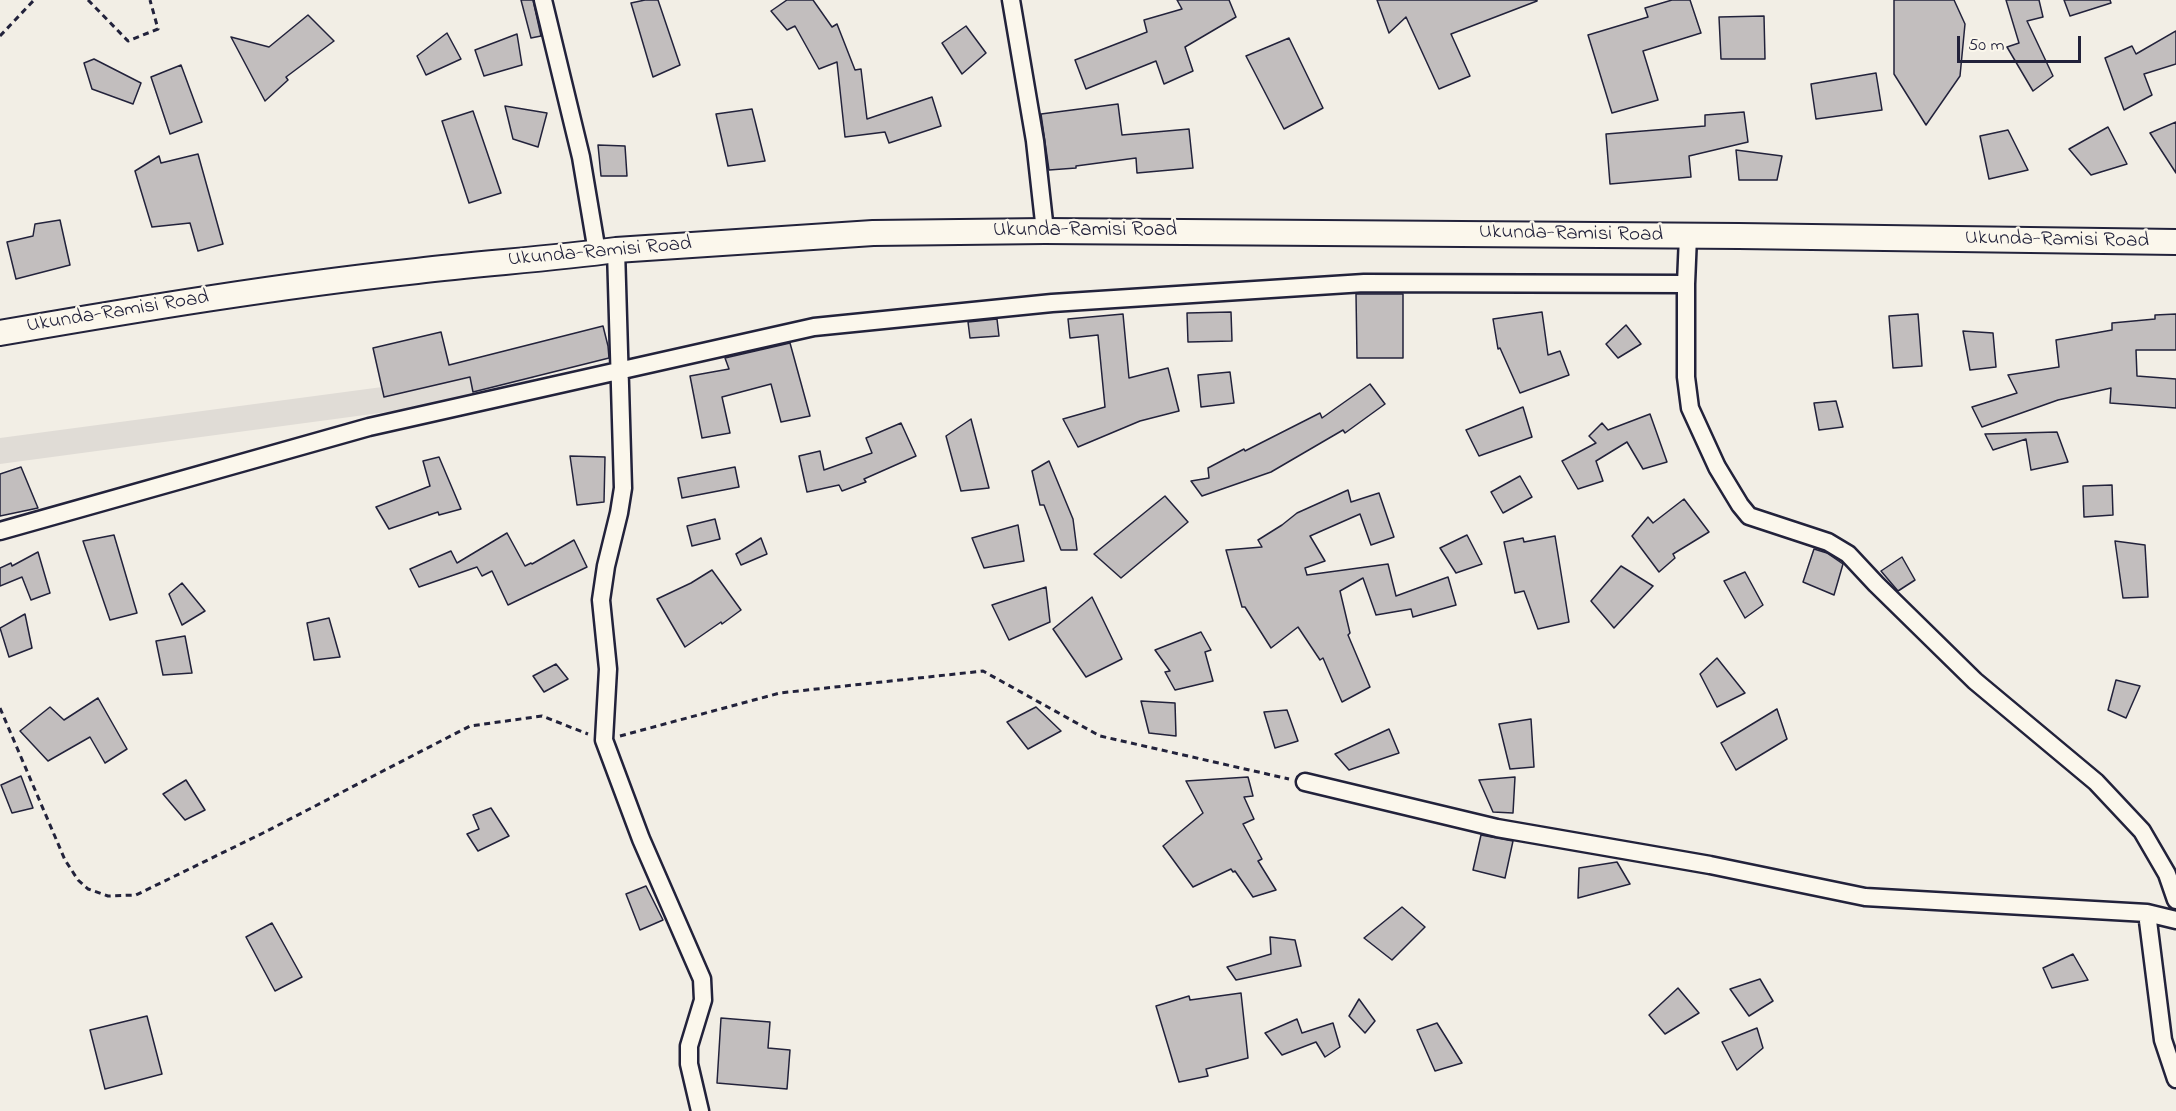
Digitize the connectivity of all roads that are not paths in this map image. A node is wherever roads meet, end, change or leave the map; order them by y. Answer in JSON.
{"nodes":[{"id":1,"x":543,"y":0,"type":"edge"},
{"id":2,"x":1011,"y":0,"type":"edge"},
{"id":3,"x":1045,"y":231,"type":"junction"},
{"id":4,"x":1688,"y":236,"type":"junction"},
{"id":5,"x":2176,"y":242,"type":"edge"},
{"id":6,"x":607,"y":251,"type":"junction"},
{"id":7,"x":1686,"y":284,"type":"junction"},
{"id":8,"x":0,"y":333,"type":"edge"},
{"id":9,"x":621,"y":370,"type":"junction"},
{"id":10,"x":0,"y":531,"type":"edge"},
{"id":11,"x":1305,"y":782,"type":"dead end"},
{"id":12,"x":2176,"y":900,"type":"edge"},
{"id":13,"x":2147,"y":913,"type":"junction"},
{"id":14,"x":2176,"y":920,"type":"edge"},
{"id":15,"x":2176,"y":1079,"type":"edge"},
{"id":16,"x":700,"y":1111,"type":"edge"}],
"edges":[{"from":1,"to":6,"type":"street"},
{"from":2,"to":3,"type":"street"},
{"from":3,"to":4,"type":"highway","name":"Ukunda-Ramisi Road"},
{"from":3,"to":6,"type":"highway","name":"Ukunda-Ramisi Road"},
{"from":4,"to":5,"type":"highway","name":"Ukunda-Ramisi Road"},
{"from":4,"to":7,"type":"street"},
{"from":6,"to":8,"type":"highway","name":"Ukunda-Ramisi Road"},
{"from":6,"to":9,"type":"street"},
{"from":7,"to":9,"type":"street"},
{"from":7,"to":12,"type":"street"},
{"from":9,"to":10,"type":"street"},
{"from":9,"to":16,"type":"street"},
{"from":11,"to":13,"type":"street"},
{"from":13,"to":14,"type":"street"},
{"from":13,"to":15,"type":"street"}]}
